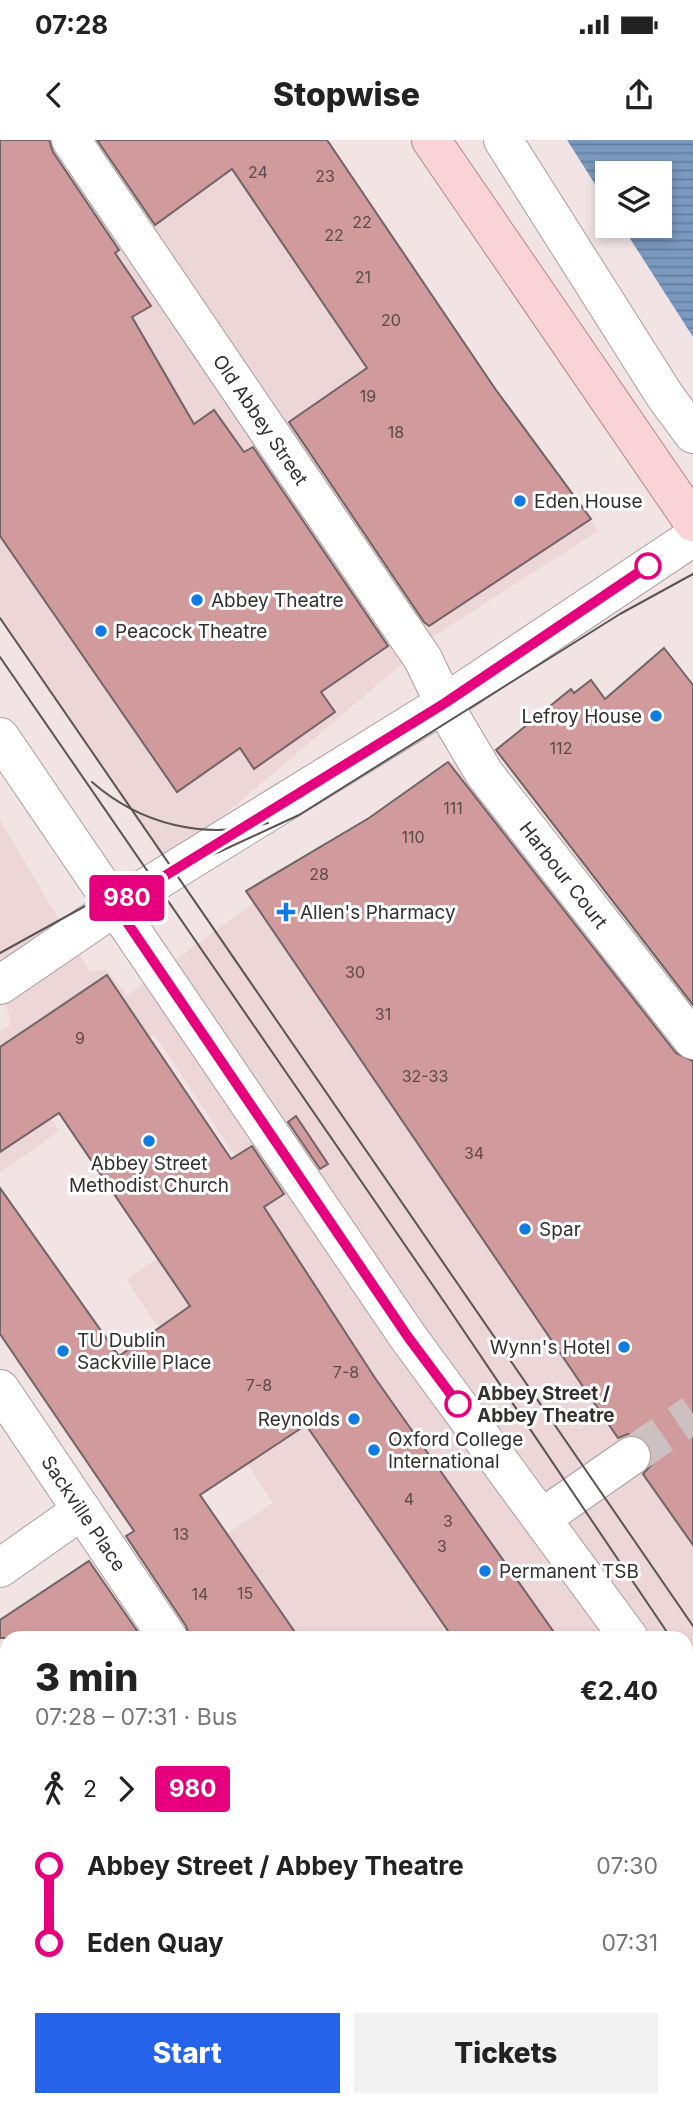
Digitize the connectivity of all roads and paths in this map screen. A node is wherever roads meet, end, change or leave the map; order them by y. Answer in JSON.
{"nodes":[{"id":1,"x":71,"y":140,"type":"edge"},
{"id":2,"x":431,"y":140,"type":"edge"},
{"id":3,"x":503,"y":140,"type":"edge"},
{"id":4,"x":693,"y":434,"type":"edge"},
{"id":5,"x":693,"y":522,"type":"edge"},
{"id":6,"x":693,"y":537,"type":"edge"},
{"id":7,"x":445,"y":703,"type":"junction"},
{"id":8,"x":0,"y":737,"type":"edge"},
{"id":9,"x":116,"y":906,"type":"junction"},
{"id":10,"x":0,"y":985,"type":"edge"},
{"id":11,"x":693,"y":1040,"type":"edge"},
{"id":12,"x":0,"y":1389,"type":"edge"},
{"id":13,"x":631,"y":1456,"type":"tunnel mouth"},
{"id":14,"x":82,"y":1510,"type":"junction"},
{"id":15,"x":542,"y":1518,"type":"junction"},
{"id":16,"x":0,"y":1568,"type":"edge"},
{"id":17,"x":162,"y":1631,"type":"edge"},
{"id":18,"x":624,"y":1631,"type":"edge"}],
"edges":[{"from":1,"to":7,"type":"street","name":"Old Abbey Street"},
{"from":2,"to":5,"type":"main road"},
{"from":3,"to":4,"type":"street"},
{"from":6,"to":7,"type":"street"},
{"from":7,"to":9,"type":"street"},
{"from":7,"to":11,"type":"street","name":"Harbour Court"},
{"from":8,"to":9,"type":"street"},
{"from":9,"to":10,"type":"street"},
{"from":9,"to":15,"type":"street"},
{"from":12,"to":14,"type":"street","name":"Sackville Place"},
{"from":13,"to":15,"type":"street"},
{"from":14,"to":16,"type":"street"},
{"from":14,"to":17,"type":"street","name":"Sackville Place"},
{"from":15,"to":18,"type":"street"}]}
